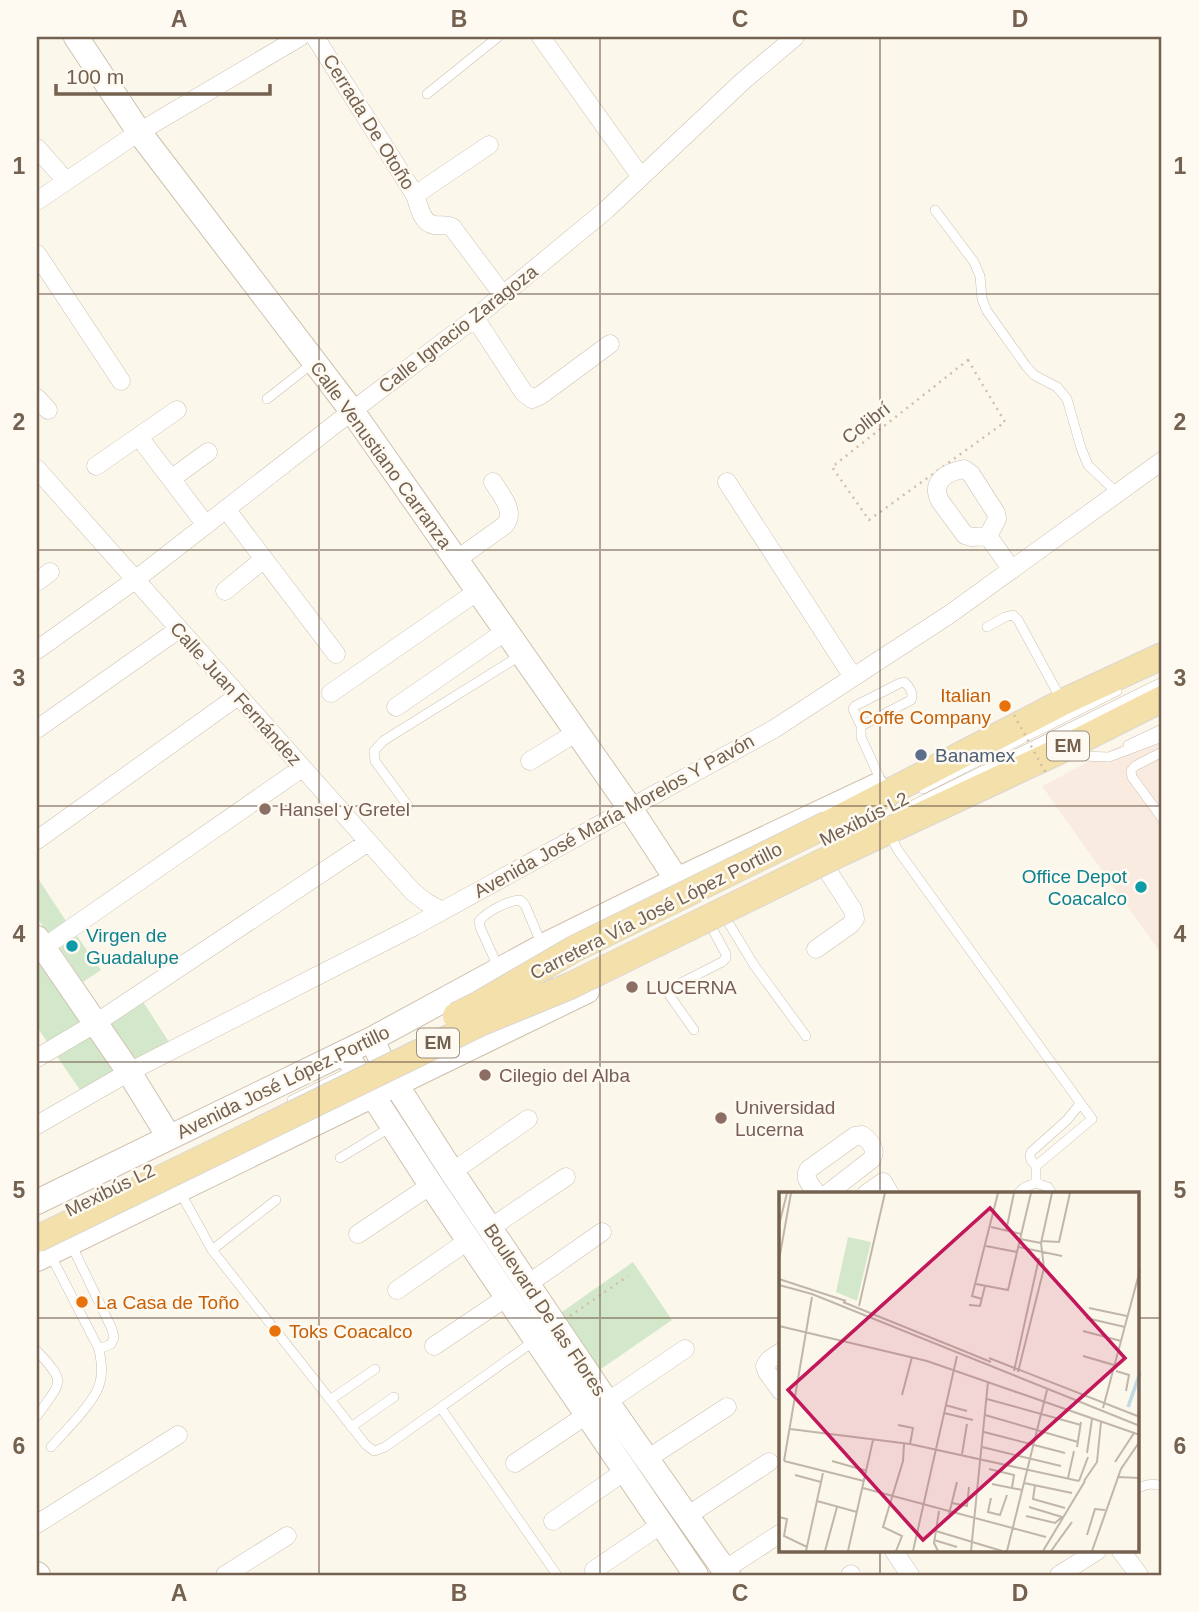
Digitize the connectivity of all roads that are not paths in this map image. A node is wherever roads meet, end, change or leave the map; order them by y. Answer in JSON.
{"nodes":[{"id":1,"x":76,"y":37,"type":"edge"},
{"id":2,"x":300,"y":37,"type":"edge"},
{"id":3,"x":315,"y":37,"type":"edge"},
{"id":4,"x":498,"y":37,"type":"edge"},
{"id":5,"x":541,"y":37,"type":"edge"},
{"id":6,"x":795,"y":37,"type":"edge"},
{"id":7,"x":427,"y":94,"type":"dead end"},
{"id":8,"x":139,"y":132,"type":"junction"},
{"id":9,"x":489,"y":145,"type":"dead end"},
{"id":10,"x":37,"y":148,"type":"edge"},
{"id":11,"x":641,"y":177,"type":"junction"},
{"id":12,"x":66,"y":181,"type":"junction"},
{"id":13,"x":415,"y":195,"type":"junction"},
{"id":14,"x":37,"y":201,"type":"edge"},
{"id":15,"x":935,"y":211,"type":"dead end"},
{"id":16,"x":37,"y":254,"type":"edge"},
{"id":17,"x":43,"y":275,"type":"edge"},
{"id":18,"x":503,"y":296,"type":"junction"},
{"id":19,"x":475,"y":318,"type":"junction"},
{"id":20,"x":610,"y":344,"type":"dead end"},
{"id":21,"x":314,"y":362,"type":"junction"},
{"id":22,"x":121,"y":381,"type":"dead end"},
{"id":23,"x":267,"y":399,"type":"dead end"},
{"id":24,"x":177,"y":410,"type":"dead end"},
{"id":25,"x":352,"y":411,"type":"junction"},
{"id":26,"x":139,"y":437,"type":"junction"},
{"id":27,"x":208,"y":452,"type":"dead end"},
{"id":28,"x":1162,"y":461,"type":"edge"},
{"id":29,"x":96,"y":466,"type":"dead end"},
{"id":30,"x":37,"y":469,"type":"edge"},
{"id":31,"x":171,"y":480,"type":"junction"},
{"id":32,"x":493,"y":482,"type":"dead end"},
{"id":33,"x":727,"y":482,"type":"dead end"},
{"id":34,"x":1117,"y":493,"type":"junction"},
{"id":35,"x":226,"y":509,"type":"junction"},
{"id":36,"x":206,"y":525,"type":"junction"},
{"id":37,"x":988,"y":536,"type":"dead end"},
{"id":38,"x":264,"y":559,"type":"junction"},
{"id":39,"x":456,"y":560,"type":"junction"},
{"id":40,"x":1012,"y":569,"type":"junction"},
{"id":41,"x":135,"y":580,"type":"junction"},
{"id":42,"x":225,"y":591,"type":"dead end"},
{"id":43,"x":478,"y":591,"type":"junction"},
{"id":44,"x":987,"y":627,"type":"dead end"},
{"id":45,"x":179,"y":629,"type":"junction"},
{"id":46,"x":506,"y":631,"type":"junction"},
{"id":47,"x":37,"y":650,"type":"edge"},
{"id":48,"x":336,"y":654,"type":"dead end"},
{"id":49,"x":522,"y":654,"type":"junction"},
{"id":50,"x":1162,"y":656,"type":"edge"},
{"id":51,"x":853,"y":677,"type":"junction"},
{"id":52,"x":1162,"y":682,"type":"edge"},
{"id":53,"x":1127,"y":686,"type":"dead end"},
{"id":54,"x":331,"y":693,"type":"dead end"},
{"id":55,"x":238,"y":696,"type":"junction"},
{"id":56,"x":1162,"y":699,"type":"edge"},
{"id":57,"x":1063,"y":702,"type":"junction"},
{"id":58,"x":396,"y":707,"type":"dead end"},
{"id":59,"x":861,"y":726,"type":"junction"},
{"id":60,"x":37,"y":729,"type":"edge"},
{"id":61,"x":1162,"y":729,"type":"edge"},
{"id":62,"x":577,"y":732,"type":"junction"},
{"id":63,"x":1162,"y":737,"type":"edge"},
{"id":64,"x":983,"y":744,"type":"junction"},
{"id":65,"x":1059,"y":751,"type":"junction"},
{"id":66,"x":1162,"y":752,"type":"edge"},
{"id":67,"x":1108,"y":757,"type":"junction"},
{"id":68,"x":530,"y":761,"type":"dead end"},
{"id":69,"x":302,"y":768,"type":"junction"},
{"id":70,"x":972,"y":792,"type":"junction"},
{"id":71,"x":886,"y":795,"type":"junction"},
{"id":72,"x":408,"y":806,"type":"dead end"},
{"id":73,"x":630,"y":808,"type":"junction"},
{"id":74,"x":1162,"y":818,"type":"edge"},
{"id":75,"x":889,"y":828,"type":"junction"},
{"id":76,"x":37,"y":839,"type":"edge"},
{"id":77,"x":368,"y":842,"type":"junction"},
{"id":78,"x":836,"y":863,"type":"junction"},
{"id":79,"x":677,"y":880,"type":"junction"},
{"id":80,"x":442,"y":911,"type":"junction"},
{"id":81,"x":720,"y":926,"type":"junction"},
{"id":82,"x":39,"y":946,"type":"edge"},
{"id":83,"x":543,"y":946,"type":"junction"},
{"id":84,"x":816,"y":949,"type":"dead end"},
{"id":85,"x":500,"y":971,"type":"junction"},
{"id":86,"x":96,"y":1023,"type":"junction"},
{"id":87,"x":450,"y":1024,"type":"dead end"},
{"id":88,"x":694,"y":1030,"type":"dead end"},
{"id":89,"x":806,"y":1036,"type":"dead end"},
{"id":90,"x":37,"y":1058,"type":"edge"},
{"id":91,"x":385,"y":1060,"type":"junction"},
{"id":92,"x":129,"y":1072,"type":"junction"},
{"id":93,"x":358,"y":1074,"type":"junction"},
{"id":94,"x":1080,"y":1104,"type":"junction"},
{"id":95,"x":282,"y":1105,"type":"dead end"},
{"id":96,"x":528,"y":1119,"type":"dead end"},
{"id":97,"x":37,"y":1125,"type":"edge"},
{"id":98,"x":392,"y":1126,"type":"junction"},
{"id":99,"x":169,"y":1138,"type":"junction"},
{"id":100,"x":340,"y":1158,"type":"dead end"},
{"id":101,"x":868,"y":1163,"type":"junction"},
{"id":102,"x":1036,"y":1166,"type":"junction"},
{"id":103,"x":566,"y":1177,"type":"dead end"},
{"id":104,"x":442,"y":1178,"type":"junction"},
{"id":105,"x":1036,"y":1183,"type":"junction"},
{"id":106,"x":886,"y":1188,"type":"edge"},
{"id":107,"x":178,"y":1190,"type":"junction"},
{"id":108,"x":816,"y":1192,"type":"edge"},
{"id":109,"x":830,"y":1192,"type":"edge"},
{"id":110,"x":1019,"y":1192,"type":"edge"},
{"id":111,"x":1051,"y":1192,"type":"edge"},
{"id":112,"x":276,"y":1200,"type":"dead end"},
{"id":113,"x":37,"y":1202,"type":"edge"},
{"id":114,"x":37,"y":1223,"type":"edge"},
{"id":115,"x":602,"y":1232,"type":"dead end"},
{"id":116,"x":358,"y":1234,"type":"dead end"},
{"id":117,"x":480,"y":1234,"type":"junction"},
{"id":118,"x":46,"y":1246,"type":"edge"},
{"id":119,"x":212,"y":1250,"type":"junction"},
{"id":120,"x":397,"y":1290,"type":"dead end"},
{"id":121,"x":517,"y":1290,"type":"junction"},
{"id":122,"x":546,"y":1333,"type":"junction"},
{"id":123,"x":434,"y":1346,"type":"dead end"},
{"id":124,"x":99,"y":1349,"type":"junction"},
{"id":125,"x":685,"y":1349,"type":"dead end"},
{"id":126,"x":37,"y":1351,"type":"edge"},
{"id":127,"x":779,"y":1353,"type":"edge"},
{"id":128,"x":375,"y":1369,"type":"dead end"},
{"id":129,"x":779,"y":1388,"type":"edge"},
{"id":130,"x":394,"y":1397,"type":"dead end"},
{"id":131,"x":330,"y":1400,"type":"junction"},
{"id":132,"x":727,"y":1407,"type":"dead end"},
{"id":133,"x":441,"y":1408,"type":"junction"},
{"id":134,"x":597,"y":1408,"type":"junction"},
{"id":135,"x":37,"y":1416,"type":"edge"},
{"id":136,"x":352,"y":1427,"type":"junction"},
{"id":137,"x":178,"y":1435,"type":"dead end"},
{"id":138,"x":51,"y":1447,"type":"dead end"},
{"id":139,"x":769,"y":1462,"type":"dead end"},
{"id":140,"x":515,"y":1463,"type":"dead end"},
{"id":141,"x":636,"y":1465,"type":"junction"},
{"id":142,"x":1162,"y":1486,"type":"edge"},
{"id":143,"x":1140,"y":1487,"type":"edge"},
{"id":144,"x":687,"y":1517,"type":"junction"},
{"id":145,"x":553,"y":1521,"type":"dead end"},
{"id":146,"x":37,"y":1524,"type":"edge"},
{"id":147,"x":662,"y":1524,"type":"junction"},
{"id":148,"x":779,"y":1534,"type":"edge"},
{"id":149,"x":287,"y":1536,"type":"dead end"},
{"id":150,"x":1095,"y":1552,"type":"edge"},
{"id":151,"x":1122,"y":1552,"type":"edge"},
{"id":152,"x":899,"y":1553,"type":"edge"},
{"id":153,"x":594,"y":1570,"type":"dead end"},
{"id":154,"x":726,"y":1572,"type":"edge"},
{"id":155,"x":225,"y":1575,"type":"edge"},
{"id":156,"x":557,"y":1575,"type":"edge"},
{"id":157,"x":696,"y":1575,"type":"edge"},
{"id":158,"x":910,"y":1575,"type":"edge"},
{"id":159,"x":1059,"y":1575,"type":"edge"},
{"id":160,"x":1139,"y":1575,"type":"edge"}],
"edges":[{"from":1,"to":8,"type":"street","name":"Calle Venustiano Carranza"},
{"from":2,"to":8,"type":"street"},
{"from":3,"to":13,"type":"street","name":"Cerrada De Otoño"},
{"from":4,"to":7,"type":"lane"},
{"from":5,"to":11,"type":"street"},
{"from":6,"to":11,"type":"street","name":"Calle Ignacio Zaragoza"},
{"from":8,"to":12,"type":"street"},
{"from":8,"to":21,"type":"street","name":"Calle Venustiano Carranza"},
{"from":9,"to":13,"type":"street"},
{"from":10,"to":12,"type":"street"},
{"from":11,"to":18,"type":"street","name":"Calle Ignacio Zaragoza"},
{"from":12,"to":14,"type":"street"},
{"from":13,"to":18,"type":"street","name":"Cerrada De Otoño"},
{"from":15,"to":34,"type":"lane"},
{"from":16,"to":17,"type":"street"},
{"from":17,"to":22,"type":"street"},
{"from":18,"to":19,"type":"street","name":"Calle Ignacio Zaragoza"},
{"from":19,"to":20,"type":"street"},
{"from":19,"to":25,"type":"street","name":"Calle Ignacio Zaragoza"},
{"from":21,"to":23,"type":"lane"},
{"from":21,"to":25,"type":"street","name":"Calle Venustiano Carranza"},
{"from":24,"to":26,"type":"street"},
{"from":25,"to":35,"type":"street","name":"Calle Ignacio Zaragoza"},
{"from":25,"to":39,"type":"street","name":"Calle Venustiano Carranza"},
{"from":26,"to":29,"type":"street"},
{"from":26,"to":31,"type":"street"},
{"from":27,"to":31,"type":"street"},
{"from":28,"to":34,"type":"street","name":"Avenida José María Morelos Y Pavón"},
{"from":30,"to":41,"type":"street","name":"Calle Juan Fernández"},
{"from":31,"to":36,"type":"street"},
{"from":32,"to":39,"type":"street"},
{"from":33,"to":51,"type":"street"},
{"from":34,"to":40,"type":"street","name":"Avenida José María Morelos Y Pavón"},
{"from":35,"to":36,"type":"street","name":"Calle Ignacio Zaragoza"},
{"from":35,"to":38,"type":"street"},
{"from":36,"to":41,"type":"street","name":"Calle Ignacio Zaragoza"},
{"from":37,"to":40,"type":"street"},
{"from":38,"to":42,"type":"street"},
{"from":38,"to":48,"type":"street"},
{"from":39,"to":43,"type":"street","name":"Calle Venustiano Carranza"},
{"from":40,"to":51,"type":"street","name":"Avenida José María Morelos Y Pavón"},
{"from":41,"to":45,"type":"street","name":"Calle Juan Fernández"},
{"from":41,"to":47,"type":"street","name":"Calle Ignacio Zaragoza"},
{"from":43,"to":46,"type":"street","name":"Calle Venustiano Carranza"},
{"from":43,"to":54,"type":"street"},
{"from":44,"to":57,"type":"lane"},
{"from":45,"to":55,"type":"street","name":"Calle Juan Fernández"},
{"from":45,"to":60,"type":"street"},
{"from":46,"to":49,"type":"street","name":"Calle Venustiano Carranza"},
{"from":46,"to":58,"type":"street"},
{"from":49,"to":62,"type":"street","name":"Calle Venustiano Carranza"},
{"from":49,"to":72,"type":"lane"},
{"from":50,"to":57,"type":"main road","name":"Carretera Vía José López Portillo","number":"EM"},
{"from":51,"to":73,"type":"street","name":"Avenida José María Morelos Y Pavón"},
{"from":52,"to":75,"type":"lane","name":"Mexibús L2"},
{"from":53,"to":71,"type":"lane","name":"Mexibús L2"},
{"from":55,"to":69,"type":"street","name":"Calle Juan Fernández"},
{"from":55,"to":76,"type":"street"},
{"from":56,"to":65,"type":"main road","name":"Carretera Vía José López Portillo","number":"EM"},
{"from":57,"to":64,"type":"main road","name":"Carretera Vía José López Portillo","number":"EM"},
{"from":59,"to":59,"type":"lane"},
{"from":59,"to":71,"type":"lane"},
{"from":61,"to":67,"type":"lane"},
{"from":62,"to":68,"type":"street"},
{"from":62,"to":73,"type":"street","name":"Calle Venustiano Carranza"},
{"from":63,"to":67,"type":"lane"},
{"from":64,"to":71,"type":"street","name":"Avenida José López Portillo"},
{"from":64,"to":114,"type":"main road","name":"Carretera Vía José López Portillo","number":"EM","bridge":true},
{"from":65,"to":67,"type":"lane"},
{"from":65,"to":70,"type":"main road","name":"Carretera Vía José López Portillo","number":"EM"},
{"from":66,"to":74,"type":"lane"},
{"from":69,"to":77,"type":"street","name":"Calle Juan Fernández"},
{"from":69,"to":82,"type":"street"},
{"from":70,"to":75,"type":"street","name":"Avenida José López Portillo"},
{"from":70,"to":78,"type":"main road","name":"Carretera Vía José López Portillo","number":"EM"},
{"from":71,"to":79,"type":"street","name":"Avenida José López Portillo"},
{"from":73,"to":79,"type":"street","name":"Calle Venustiano Carranza"},
{"from":73,"to":80,"type":"street","name":"Avenida José María Morelos Y Pavón"},
{"from":75,"to":78,"type":"street","name":"Avenida José López Portillo"},
{"from":75,"to":94,"type":"lane"},
{"from":77,"to":80,"type":"street","name":"Calle Juan Fernández"},
{"from":77,"to":86,"type":"street"},
{"from":78,"to":81,"type":"street","name":"Avenida José López Portillo"},
{"from":78,"to":84,"type":"street"},
{"from":78,"to":118,"type":"main road","name":"Carretera Vía José López Portillo","number":"EM","bridge":true},
{"from":79,"to":83,"type":"street","name":"Avenida José López Portillo"},
{"from":80,"to":92,"type":"street","name":"Avenida José María Morelos Y Pavón"},
{"from":81,"to":88,"type":"lane"},
{"from":81,"to":89,"type":"lane"},
{"from":81,"to":91,"type":"street","name":"Avenida José López Portillo"},
{"from":82,"to":86,"type":"street"},
{"from":83,"to":85,"type":"street","name":"Avenida José López Portillo"},
{"from":83,"to":85,"type":"lane"},
{"from":85,"to":91,"type":"street","name":"Avenida José López Portillo"},
{"from":86,"to":90,"type":"street"},
{"from":86,"to":92,"type":"street"},
{"from":87,"to":91,"type":"lane"},
{"from":91,"to":93,"type":"street","name":"Avenida José López Portillo"},
{"from":91,"to":93,"type":"street","name":"Avenida José López Portillo"},
{"from":91,"to":104,"type":"street","name":"Boulevard De las Flores"},
{"from":92,"to":97,"type":"street","name":"Avenida José María Morelos Y Pavón"},
{"from":92,"to":99,"type":"street"},
{"from":93,"to":95,"type":"lane"},
{"from":93,"to":98,"type":"street","name":"Boulevard De las Flores"},
{"from":93,"to":99,"type":"street","name":"Avenida José López Portillo"},
{"from":93,"to":107,"type":"street","name":"Avenida José López Portillo"},
{"from":93,"to":118,"type":"lane","name":"Mexibús L2"},
{"from":94,"to":102,"type":"lane"},
{"from":94,"to":102,"type":"lane"},
{"from":96,"to":104,"type":"street"},
{"from":98,"to":100,"type":"lane"},
{"from":98,"to":104,"type":"street","name":"Boulevard De las Flores"},
{"from":99,"to":113,"type":"street","name":"Avenida José López Portillo"},
{"from":101,"to":106,"type":"street"},
{"from":101,"to":108,"type":"street"},
{"from":101,"to":109,"type":"street"},
{"from":102,"to":105,"type":"lane"},
{"from":103,"to":117,"type":"street"},
{"from":104,"to":116,"type":"street"},
{"from":104,"to":117,"type":"street","name":"Boulevard De las Flores"},
{"from":105,"to":110,"type":"lane"},
{"from":105,"to":111,"type":"lane"},
{"from":107,"to":118,"type":"street","name":"Avenida José López Portillo"},
{"from":107,"to":119,"type":"lane"},
{"from":112,"to":119,"type":"lane"},
{"from":115,"to":121,"type":"street"},
{"from":117,"to":120,"type":"street"},
{"from":117,"to":121,"type":"street","name":"Boulevard De las Flores"},
{"from":118,"to":124,"type":"lane"},
{"from":118,"to":124,"type":"lane"},
{"from":119,"to":131,"type":"lane"},
{"from":121,"to":122,"type":"street","name":"Boulevard De las Flores"},
{"from":121,"to":123,"type":"street"},
{"from":122,"to":133,"type":"lane"},
{"from":122,"to":134,"type":"street","name":"Boulevard De las Flores"},
{"from":124,"to":138,"type":"lane"},
{"from":125,"to":134,"type":"street"},
{"from":126,"to":135,"type":"lane"},
{"from":127,"to":129,"type":"street"},
{"from":128,"to":131,"type":"lane"},
{"from":130,"to":136,"type":"lane"},
{"from":131,"to":136,"type":"lane"},
{"from":132,"to":141,"type":"street"},
{"from":133,"to":136,"type":"lane"},
{"from":133,"to":156,"type":"lane"},
{"from":134,"to":140,"type":"street"},
{"from":134,"to":141,"type":"street","name":"Boulevard De las Flores"},
{"from":137,"to":146,"type":"street"},
{"from":139,"to":144,"type":"street"},
{"from":141,"to":144,"type":"street","name":"Boulevard De las Flores"},
{"from":141,"to":145,"type":"street"},
{"from":141,"to":147,"type":"street","name":"Boulevard De las Flores"},
{"from":142,"to":143,"type":"lane"},
{"from":144,"to":154,"type":"street","name":"Boulevard De las Flores"},
{"from":147,"to":153,"type":"street"},
{"from":147,"to":157,"type":"street","name":"Boulevard De las Flores"},
{"from":148,"to":154,"type":"street"},
{"from":149,"to":155,"type":"street"},
{"from":150,"to":159,"type":"street"},
{"from":151,"to":160,"type":"street"},
{"from":152,"to":158,"type":"street"}]}
